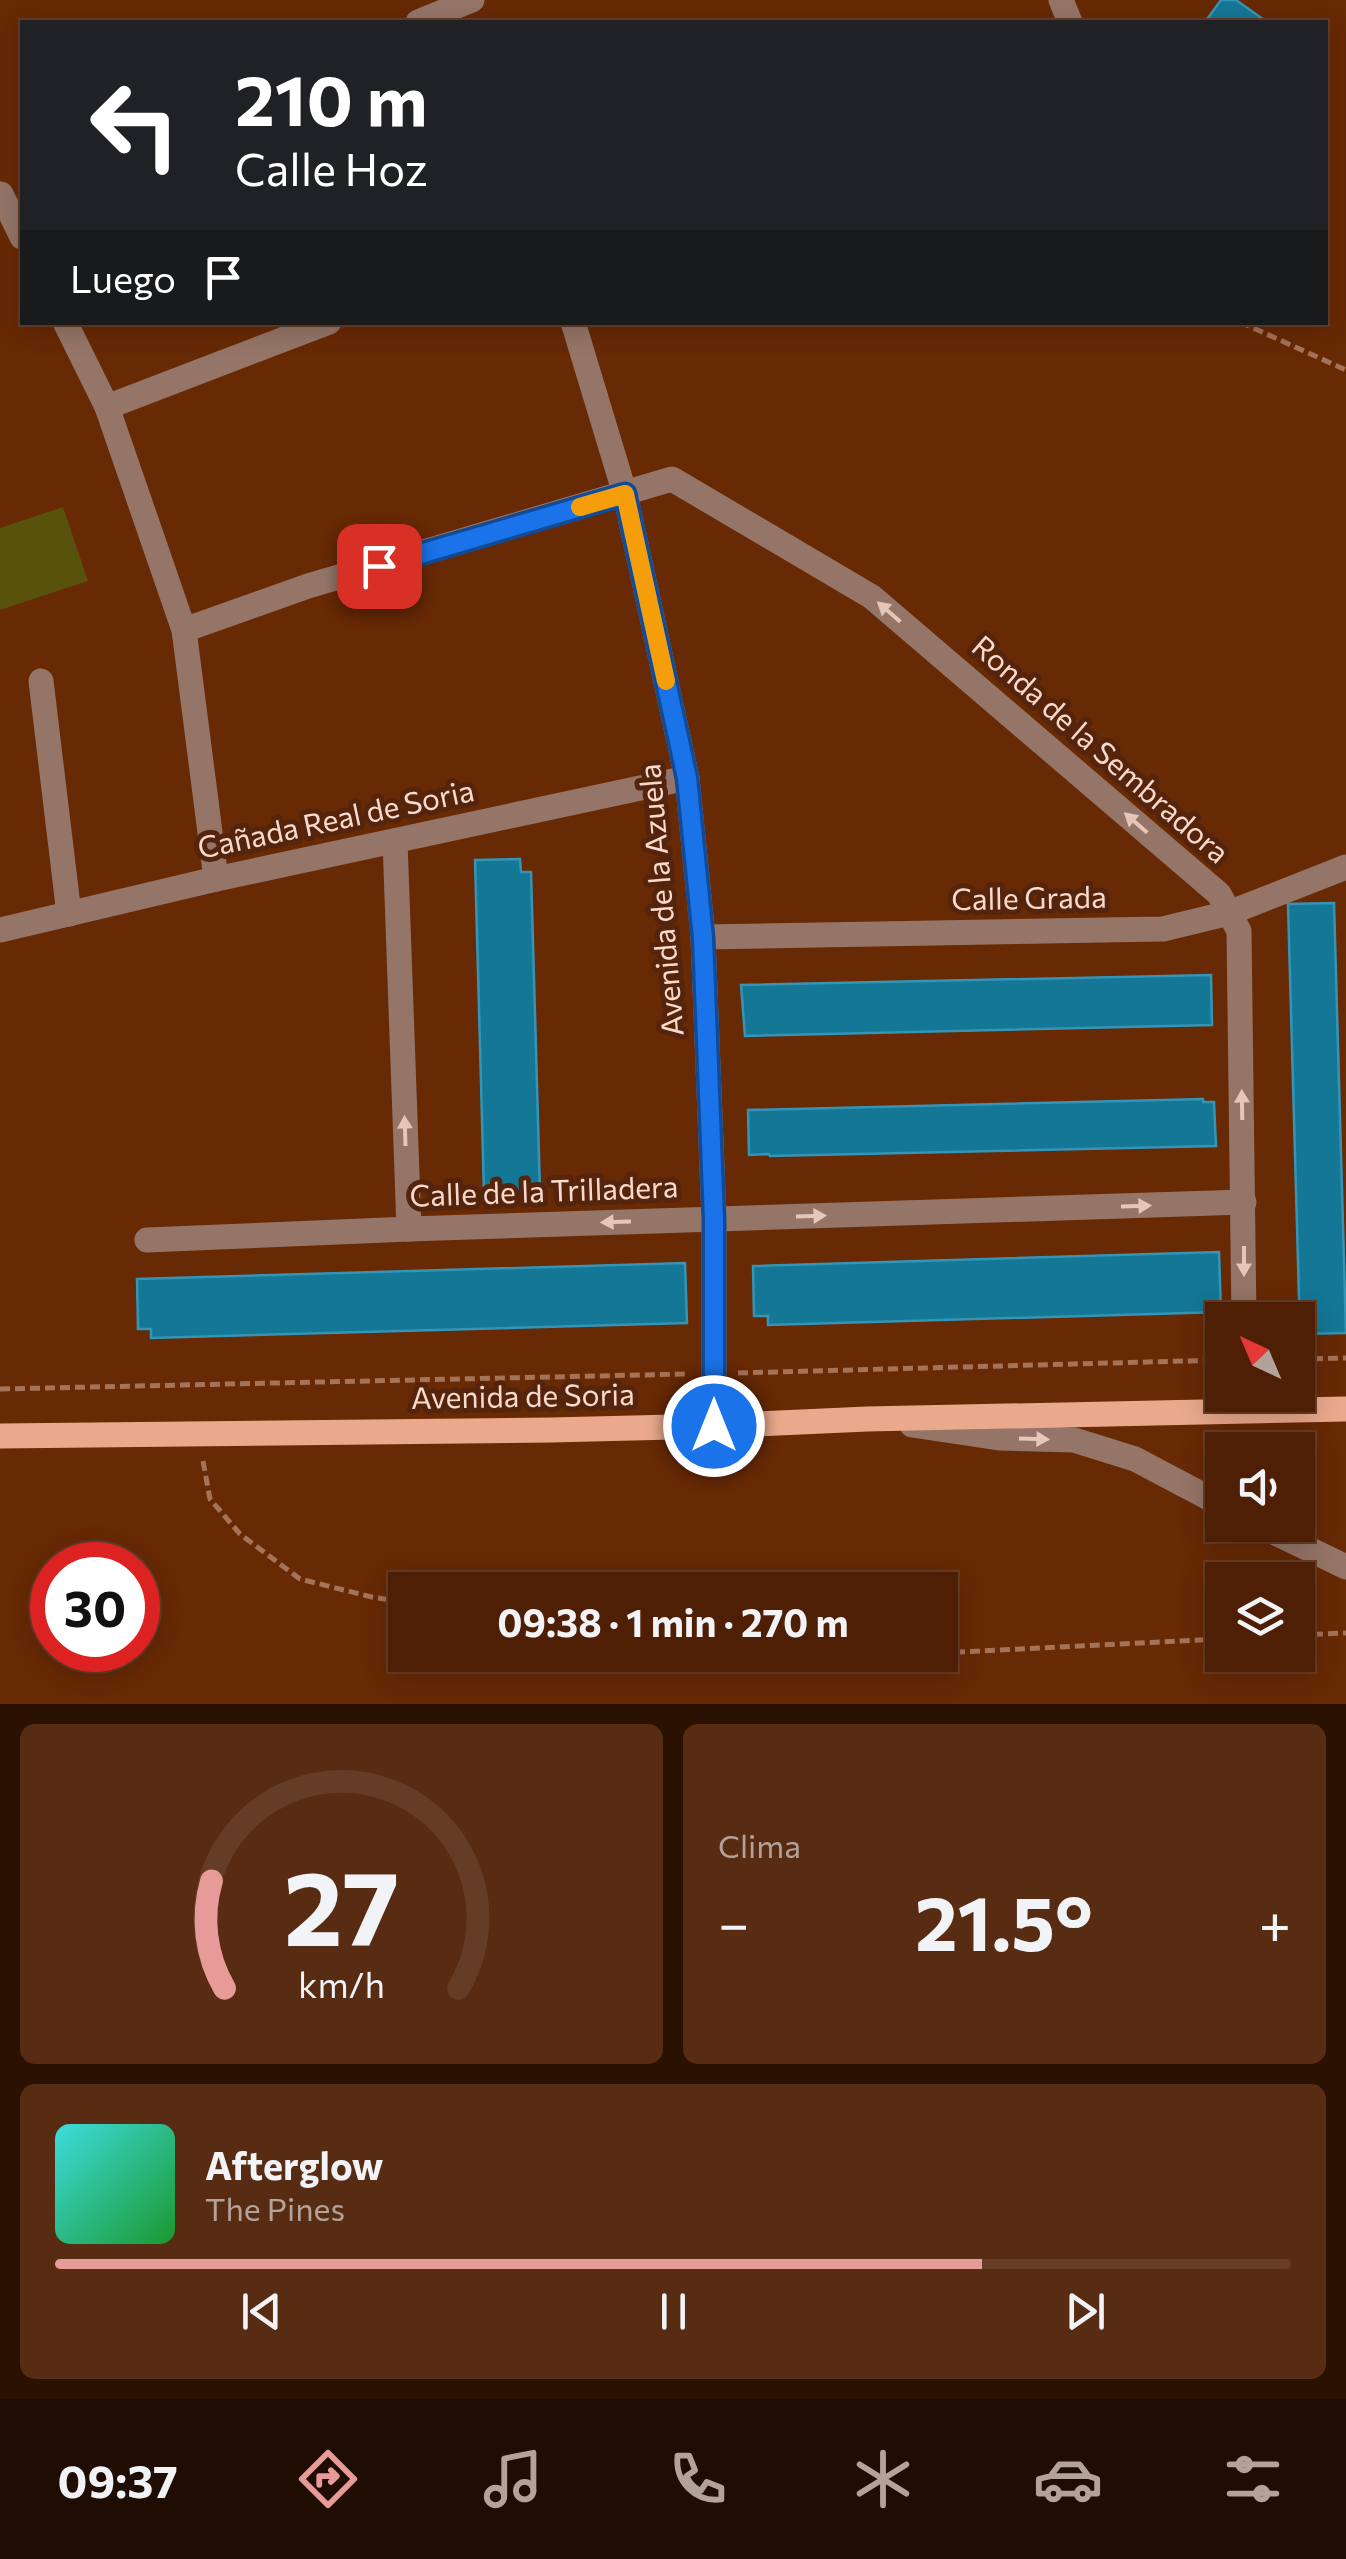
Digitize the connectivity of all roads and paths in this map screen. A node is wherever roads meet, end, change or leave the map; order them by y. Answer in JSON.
{"nodes":[{"id":1,"x":459,"y":8,"type":"edge"},
{"id":2,"x":424,"y":20,"type":"edge"},
{"id":3,"x":1,"y":194,"type":"edge"},
{"id":4,"x":20,"y":233,"type":"edge"},
{"id":5,"x":66,"y":325,"type":"edge"},
{"id":6,"x":321,"y":325,"type":"edge"},
{"id":7,"x":574,"y":325,"type":"edge"},
{"id":8,"x":1247,"y":325,"type":"edge"},
{"id":9,"x":1346,"y":370,"type":"edge"},
{"id":10,"x":107,"y":407,"type":"junction"},
{"id":11,"x":625,"y":494,"type":"junction"},
{"id":12,"x":184,"y":630,"type":"junction"},
{"id":13,"x":40,"y":680,"type":"dead end"},
{"id":14,"x":687,"y":778,"type":"junction"},
{"id":15,"x":395,"y":841,"type":"junction"},
{"id":16,"x":1346,"y":867,"type":"edge"},
{"id":17,"x":216,"y":879,"type":"junction"},
{"id":18,"x":1229,"y":912,"type":"junction"},
{"id":19,"x":69,"y":914,"type":"junction"},
{"id":20,"x":0,"y":930,"type":"edge"},
{"id":21,"x":703,"y":938,"type":"junction"},
{"id":22,"x":1244,"y":1202,"type":"junction"},
{"id":23,"x":714,"y":1219,"type":"junction"},
{"id":24,"x":409,"y":1229,"type":"junction"},
{"id":25,"x":147,"y":1240,"type":"dead end"},
{"id":26,"x":1244,"y":1302,"type":"edge"},
{"id":27,"x":1315,"y":1358,"type":"edge"},
{"id":28,"x":1346,"y":1358,"type":"edge"},
{"id":29,"x":1205,"y":1360,"type":"edge"},
{"id":30,"x":731,"y":1373,"type":"dead end"},
{"id":31,"x":698,"y":1374,"type":"dead end"},
{"id":32,"x":0,"y":1389,"type":"edge"},
{"id":33,"x":1205,"y":1405,"type":"edge"},
{"id":34,"x":1315,"y":1407,"type":"edge"},
{"id":35,"x":1346,"y":1409,"type":"edge"},
{"id":36,"x":868,"y":1419,"type":"junction"},
{"id":37,"x":714,"y":1426,"type":"junction"},
{"id":38,"x":198,"y":1434,"type":"junction"},
{"id":39,"x":0,"y":1436,"type":"edge"},
{"id":40,"x":1205,"y":1497,"type":"edge"},
{"id":41,"x":1292,"y":1542,"type":"edge"},
{"id":42,"x":1346,"y":1567,"type":"edge"},
{"id":43,"x":388,"y":1599,"type":"edge"},
{"id":44,"x":1346,"y":1632,"type":"edge"},
{"id":45,"x":1315,"y":1634,"type":"edge"},
{"id":46,"x":1205,"y":1640,"type":"edge"},
{"id":47,"x":958,"y":1652,"type":"edge"}],
"edges":[{"from":1,"to":2,"type":"street"},
{"from":3,"to":4,"type":"street"},
{"from":5,"to":10,"type":"street"},
{"from":6,"to":10,"type":"street"},
{"from":7,"to":11,"type":"street","name":"Avenida de la Azuela"},
{"from":8,"to":9,"type":"path"},
{"from":10,"to":12,"type":"street"},
{"from":11,"to":12,"type":"street","name":"Ronda de la Sembradora"},
{"from":11,"to":14,"type":"street","name":"Avenida de la Azuela"},
{"from":18,"to":11,"type":"street","name":"Ronda de la Sembradora","one_way":true},
{"from":12,"to":17,"type":"street"},
{"from":13,"to":19,"type":"street"},
{"from":14,"to":15,"type":"street","name":"Cañada Real de Soria"},
{"from":14,"to":21,"type":"street","name":"Avenida de la Azuela"},
{"from":15,"to":17,"type":"street","name":"Cañada Real de Soria"},
{"from":24,"to":15,"type":"street","one_way":true},
{"from":16,"to":18,"type":"street","name":"Calle Grada"},
{"from":17,"to":19,"type":"street","name":"Cañada Real de Soria"},
{"from":18,"to":21,"type":"street","name":"Calle Grada"},
{"from":22,"to":18,"type":"street","name":"Ronda de la Sembradora","one_way":true},
{"from":19,"to":20,"type":"street","name":"Cañada Real de Soria"},
{"from":21,"to":23,"type":"street","name":"Avenida de la Azuela"},
{"from":23,"to":22,"type":"street","name":"Calle de la Trilladera","one_way":true},
{"from":22,"to":26,"type":"street","name":"Ronda de la Sembradora","one_way":true},
{"from":23,"to":24,"type":"street","name":"Calle de la Trilladera","one_way":true},
{"from":23,"to":37,"type":"street","name":"Avenida de la Azuela"},
{"from":24,"to":25,"type":"street","name":"Calle de la Trilladera"},
{"from":27,"to":28,"type":"path"},
{"from":29,"to":30,"type":"path"},
{"from":31,"to":32,"type":"path","name":"Avenida de Soria"},
{"from":33,"to":36,"type":"main road","name":"Avenida de Soria"},
{"from":34,"to":35,"type":"main road","name":"Avenida de Soria"},
{"from":36,"to":37,"type":"main road","name":"Avenida de Soria"},
{"from":36,"to":40,"type":"street","one_way":true},
{"from":37,"to":38,"type":"main road","name":"Avenida de Soria"},
{"from":38,"to":39,"type":"main road","name":"Avenida de Soria"},
{"from":38,"to":43,"type":"path"},
{"from":41,"to":42,"type":"street"},
{"from":44,"to":45,"type":"path"},
{"from":46,"to":47,"type":"path"}]}
